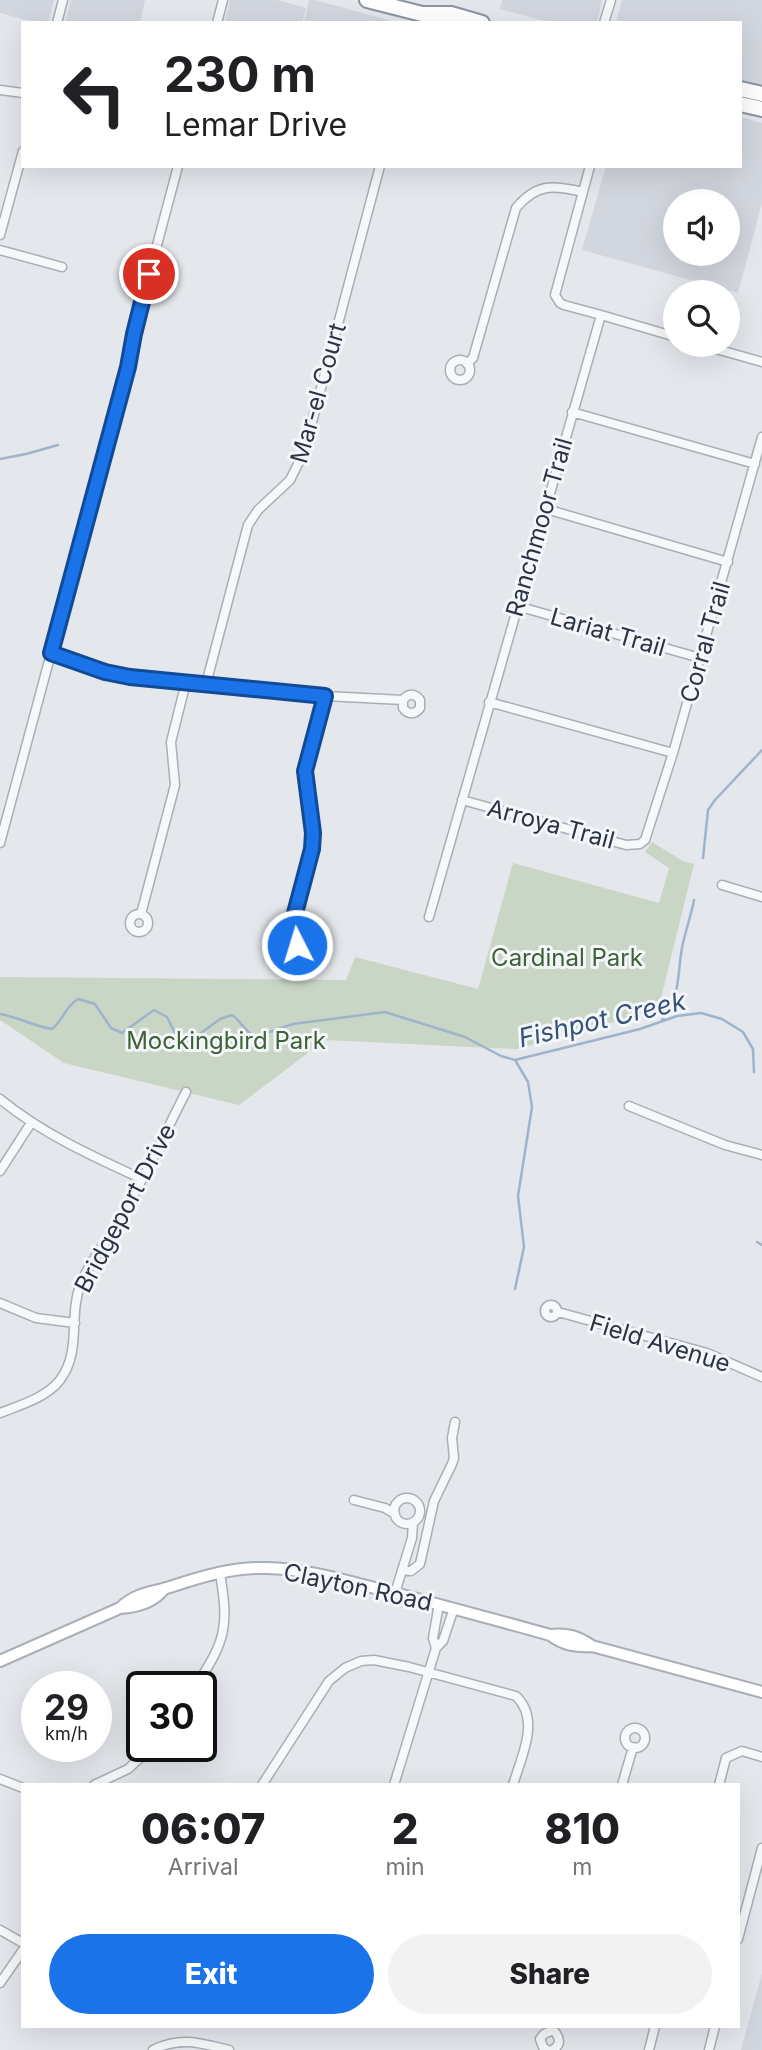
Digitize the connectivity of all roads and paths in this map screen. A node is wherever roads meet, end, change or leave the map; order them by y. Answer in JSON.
{"nodes":[{"id":1,"x":63,"y":0,"type":"edge"},
{"id":2,"x":223,"y":0,"type":"edge"},
{"id":3,"x":367,"y":0,"type":"edge"},
{"id":4,"x":611,"y":0,"type":"edge"},
{"id":5,"x":420,"y":18,"type":"edge"},
{"id":6,"x":58,"y":21,"type":"edge"},
{"id":7,"x":218,"y":21,"type":"edge"},
{"id":8,"x":475,"y":21,"type":"edge"},
{"id":9,"x":605,"y":21,"type":"edge"},
{"id":10,"x":742,"y":89,"type":"edge"},
{"id":11,"x":0,"y":90,"type":"edge"},
{"id":12,"x":21,"y":93,"type":"edge"},
{"id":13,"x":762,"y":94,"type":"edge"},
{"id":14,"x":742,"y":104,"type":"edge"},
{"id":15,"x":762,"y":109,"type":"edge"},
{"id":16,"x":21,"y":157,"type":"edge"},
{"id":17,"x":177,"y":168,"type":"edge"},
{"id":18,"x":379,"y":168,"type":"edge"},
{"id":19,"x":589,"y":168,"type":"edge"},
{"id":20,"x":583,"y":192,"type":"junction"},
{"id":21,"x":0,"y":235,"type":"edge"},
{"id":22,"x":0,"y":250,"type":"edge"},
{"id":23,"x":62,"y":267,"type":"dead end"},
{"id":24,"x":601,"y":316,"type":"junction"},
{"id":25,"x":663,"y":333,"type":"edge"},
{"id":26,"x":740,"y":356,"type":"edge"},
{"id":27,"x":762,"y":362,"type":"edge"},
{"id":28,"x":467,"y":363,"type":"dead end"},
{"id":29,"x":572,"y":412,"type":"junction"},
{"id":30,"x":762,"y":437,"type":"edge"},
{"id":31,"x":755,"y":464,"type":"junction"},
{"id":32,"x":546,"y":509,"type":"junction"},
{"id":33,"x":728,"y":562,"type":"junction"},
{"id":34,"x":517,"y":606,"type":"junction"},
{"id":35,"x":51,"y":653,"type":"junction"},
{"id":36,"x":700,"y":658,"type":"junction"},
{"id":37,"x":186,"y":682,"type":"junction"},
{"id":38,"x":206,"y":684,"type":"junction"},
{"id":39,"x":325,"y":696,"type":"junction"},
{"id":40,"x":403,"y":700,"type":"dead end"},
{"id":41,"x":489,"y":702,"type":"junction"},
{"id":42,"x":673,"y":753,"type":"junction"},
{"id":43,"x":462,"y":800,"type":"junction"},
{"id":44,"x":0,"y":843,"type":"edge"},
{"id":45,"x":640,"y":844,"type":"joint"},
{"id":46,"x":722,"y":885,"type":"dead end"},
{"id":47,"x":762,"y":897,"type":"edge"},
{"id":48,"x":141,"y":914,"type":"dead end"},
{"id":49,"x":429,"y":917,"type":"dead end"},
{"id":50,"x":290,"y":932,"type":"dead end"},
{"id":51,"x":186,"y":1092,"type":"dead end"},
{"id":52,"x":0,"y":1098,"type":"edge"},
{"id":53,"x":629,"y":1106,"type":"dead end"},
{"id":54,"x":31,"y":1123,"type":"junction"},
{"id":55,"x":762,"y":1155,"type":"edge"},
{"id":56,"x":0,"y":1171,"type":"edge"},
{"id":57,"x":142,"y":1179,"type":"junction"},
{"id":58,"x":0,"y":1303,"type":"edge"},
{"id":59,"x":558,"y":1312,"type":"dead end"},
{"id":60,"x":75,"y":1323,"type":"junction"},
{"id":61,"x":762,"y":1377,"type":"edge"},
{"id":62,"x":0,"y":1413,"type":"edge"},
{"id":63,"x":455,"y":1422,"type":"dead end"},
{"id":64,"x":354,"y":1500,"type":"dead end"},
{"id":65,"x":395,"y":1514,"type":"junction"},
{"id":66,"x":414,"y":1522,"type":"junction"},
{"id":67,"x":402,"y":1570,"type":"junction"},
{"id":68,"x":220,"y":1573,"type":"junction"},
{"id":69,"x":395,"y":1593,"type":"junction"},
{"id":70,"x":439,"y":1604,"type":"junction"},
{"id":71,"x":454,"y":1608,"type":"junction"},
{"id":72,"x":436,"y":1648,"type":"junction"},
{"id":73,"x":0,"y":1661,"type":"edge"},
{"id":74,"x":205,"y":1671,"type":"edge"},
{"id":75,"x":429,"y":1672,"type":"junction"},
{"id":76,"x":762,"y":1692,"type":"edge"},
{"id":77,"x":633,"y":1747,"type":"dead end"},
{"id":78,"x":762,"y":1757,"type":"edge"},
{"id":79,"x":136,"y":1762,"type":"edge"},
{"id":80,"x":0,"y":1779,"type":"edge"},
{"id":81,"x":98,"y":1783,"type":"edge"},
{"id":82,"x":263,"y":1783,"type":"edge"},
{"id":83,"x":395,"y":1783,"type":"edge"},
{"id":84,"x":514,"y":1783,"type":"edge"},
{"id":85,"x":623,"y":1783,"type":"edge"},
{"id":86,"x":720,"y":1783,"type":"edge"},
{"id":87,"x":21,"y":1787,"type":"edge"},
{"id":88,"x":762,"y":1848,"type":"edge"},
{"id":89,"x":0,"y":1930,"type":"edge"},
{"id":90,"x":740,"y":1931,"type":"edge"},
{"id":91,"x":21,"y":1942,"type":"edge"},
{"id":92,"x":21,"y":1953,"type":"edge"},
{"id":93,"x":0,"y":1983,"type":"edge"},
{"id":94,"x":553,"y":2028,"type":"edge"},
{"id":95,"x":654,"y":2028,"type":"edge"},
{"id":96,"x":714,"y":2028,"type":"edge"},
{"id":97,"x":153,"y":2050,"type":"edge"},
{"id":98,"x":229,"y":2050,"type":"edge"},
{"id":99,"x":549,"y":2050,"type":"edge"},
{"id":100,"x":649,"y":2050,"type":"edge"},
{"id":101,"x":709,"y":2050,"type":"edge"}],
"edges":[{"from":1,"to":6,"type":"street"},
{"from":2,"to":7,"type":"street"},
{"from":3,"to":5,"type":"highway"},
{"from":4,"to":9,"type":"street"},
{"from":5,"to":8,"type":"highway"},
{"from":10,"to":13,"type":"highway"},
{"from":11,"to":12,"type":"street"},
{"from":14,"to":15,"type":"highway"},
{"from":16,"to":21,"type":"street"},
{"from":17,"to":35,"type":"street"},
{"from":18,"to":38,"type":"street","name":"Mar-el Court"},
{"from":19,"to":20,"type":"street"},
{"from":20,"to":24,"type":"street"},
{"from":20,"to":28,"type":"street"},
{"from":22,"to":23,"type":"street"},
{"from":24,"to":25,"type":"street"},
{"from":24,"to":29,"type":"street","name":"Ranchmoor Trail"},
{"from":26,"to":27,"type":"street"},
{"from":29,"to":31,"type":"street"},
{"from":29,"to":32,"type":"street","name":"Ranchmoor Trail"},
{"from":30,"to":31,"type":"street","name":"Corral Trail"},
{"from":31,"to":33,"type":"street","name":"Corral Trail"},
{"from":32,"to":33,"type":"street"},
{"from":32,"to":34,"type":"street","name":"Ranchmoor Trail"},
{"from":33,"to":36,"type":"street","name":"Corral Trail"},
{"from":34,"to":36,"type":"street","name":"Lariat Trail"},
{"from":34,"to":41,"type":"street","name":"Ranchmoor Trail"},
{"from":35,"to":37,"type":"street"},
{"from":35,"to":44,"type":"street"},
{"from":36,"to":42,"type":"street","name":"Corral Trail"},
{"from":37,"to":38,"type":"street"},
{"from":37,"to":48,"type":"street"},
{"from":38,"to":39,"type":"street"},
{"from":39,"to":40,"type":"street"},
{"from":39,"to":50,"type":"street"},
{"from":41,"to":42,"type":"street"},
{"from":41,"to":43,"type":"street","name":"Ranchmoor Trail"},
{"from":42,"to":45,"type":"street","name":"Corral Trail"},
{"from":43,"to":45,"type":"street","name":"Arroya Trail"},
{"from":43,"to":49,"type":"street","name":"Ranchmoor Trail"},
{"from":46,"to":47,"type":"street"},
{"from":51,"to":57,"type":"street","name":"Bridgeport Drive"},
{"from":52,"to":54,"type":"street"},
{"from":53,"to":55,"type":"street"},
{"from":54,"to":56,"type":"street"},
{"from":54,"to":57,"type":"street"},
{"from":57,"to":60,"type":"street","name":"Bridgeport Drive"},
{"from":58,"to":60,"type":"street"},
{"from":59,"to":61,"type":"street","name":"Field Avenue"},
{"from":60,"to":62,"type":"street","name":"Bridgeport Drive"},
{"from":63,"to":67,"type":"street"},
{"from":64,"to":65,"type":"street"},
{"from":65,"to":66,"type":"street"},
{"from":65,"to":66,"type":"street"},
{"from":66,"to":67,"type":"street"},
{"from":67,"to":69,"type":"street"},
{"from":68,"to":69,"type":"main road","name":"Clayton Road"},
{"from":68,"to":73,"type":"main road","name":"Clayton Road"},
{"from":68,"to":74,"type":"street"},
{"from":69,"to":70,"type":"main road","name":"Clayton Road"},
{"from":70,"to":71,"type":"main road","name":"Clayton Road"},
{"from":70,"to":72,"type":"street"},
{"from":71,"to":72,"type":"street"},
{"from":71,"to":76,"type":"main road","name":"Clayton Road"},
{"from":72,"to":75,"type":"street"},
{"from":75,"to":82,"type":"street"},
{"from":75,"to":83,"type":"street"},
{"from":75,"to":84,"type":"street"},
{"from":77,"to":85,"type":"street"},
{"from":78,"to":86,"type":"street"},
{"from":79,"to":81,"type":"street"},
{"from":80,"to":87,"type":"street"},
{"from":88,"to":90,"type":"street"},
{"from":89,"to":91,"type":"street"},
{"from":92,"to":93,"type":"street"},
{"from":94,"to":99,"type":"street"},
{"from":94,"to":99,"type":"street"},
{"from":95,"to":100,"type":"street"},
{"from":96,"to":101,"type":"street"},
{"from":97,"to":98,"type":"street"}]}
